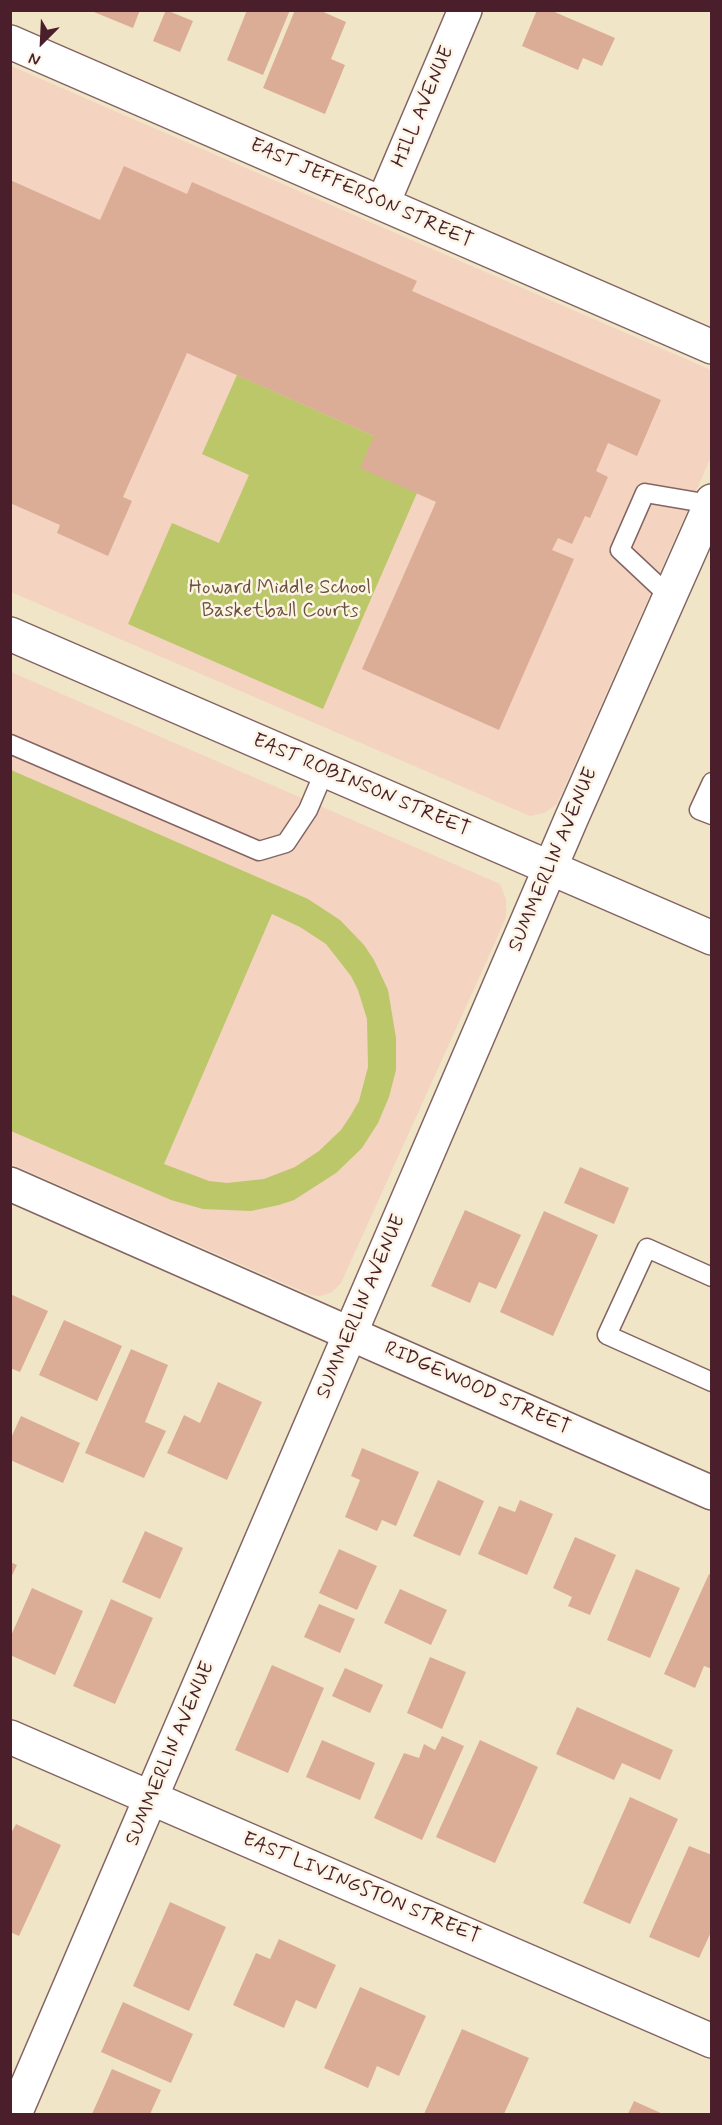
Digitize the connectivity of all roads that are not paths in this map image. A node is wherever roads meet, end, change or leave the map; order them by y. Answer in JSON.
{"nodes":[{"id":1,"x":465,"y":10,"type":"edge"},
{"id":2,"x":10,"y":42,"type":"edge"},
{"id":3,"x":383,"y":203,"type":"junction"},
{"id":4,"x":711,"y":347,"type":"edge"},
{"id":5,"x":711,"y":502,"type":"edge"},
{"id":6,"x":703,"y":545,"type":"edge"},
{"id":7,"x":670,"y":597,"type":"junction"},
{"id":8,"x":10,"y":634,"type":"edge"},
{"id":9,"x":10,"y":744,"type":"edge"},
{"id":10,"x":325,"y":770,"type":"junction"},
{"id":11,"x":711,"y":782,"type":"edge"},
{"id":12,"x":711,"y":815,"type":"edge"},
{"id":13,"x":550,"y":868,"type":"junction"},
{"id":14,"x":711,"y":938,"type":"edge"},
{"id":15,"x":10,"y":1184,"type":"edge"},
{"id":16,"x":711,"y":1276,"type":"edge"},
{"id":17,"x":351,"y":1333,"type":"junction"},
{"id":18,"x":711,"y":1382,"type":"edge"},
{"id":19,"x":711,"y":1493,"type":"edge"},
{"id":20,"x":10,"y":1737,"type":"edge"},
{"id":21,"x":152,"y":1798,"type":"junction"},
{"id":22,"x":711,"y":2041,"type":"edge"},
{"id":23,"x":15,"y":2115,"type":"edge"}],
"edges":[{"from":1,"to":3,"type":"street","name":"HILL AVENUE"},
{"from":2,"to":3,"type":"street","name":"EAST JEFFERSON STREET"},
{"from":3,"to":4,"type":"street","name":"EAST JEFFERSON STREET"},
{"from":5,"to":6,"type":"street","name":"SUMMERLIN AVENUE"},
{"from":5,"to":7,"type":"lane"},
{"from":6,"to":7,"type":"street","name":"SUMMERLIN AVENUE"},
{"from":7,"to":13,"type":"street","name":"SUMMERLIN AVENUE"},
{"from":8,"to":10,"type":"street","name":"EAST ROBINSON STREET"},
{"from":9,"to":10,"type":"lane"},
{"from":10,"to":13,"type":"street","name":"EAST ROBINSON STREET"},
{"from":11,"to":12,"type":"lane"},
{"from":13,"to":14,"type":"street","name":"EAST ROBINSON STREET"},
{"from":13,"to":17,"type":"street","name":"SUMMERLIN AVENUE"},
{"from":15,"to":17,"type":"street","name":"RIDGEWOOD STREET"},
{"from":16,"to":18,"type":"lane"},
{"from":17,"to":19,"type":"street","name":"RIDGEWOOD STREET"},
{"from":17,"to":21,"type":"street","name":"SUMMERLIN AVENUE"},
{"from":20,"to":21,"type":"street","name":"EAST LIVINGSTON STREET"},
{"from":21,"to":22,"type":"street","name":"EAST LIVINGSTON STREET"},
{"from":21,"to":23,"type":"street","name":"SUMMERLIN AVENUE"}]}
